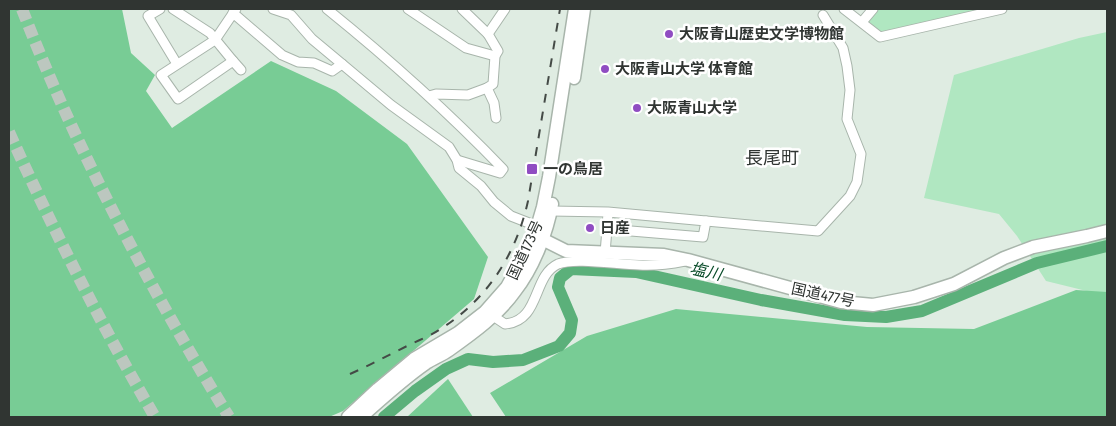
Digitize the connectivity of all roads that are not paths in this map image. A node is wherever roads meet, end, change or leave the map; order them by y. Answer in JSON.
{"nodes":[{"id":1,"x":160,"y":9,"type":"edge"},
{"id":2,"x":173,"y":9,"type":"edge"},
{"id":3,"x":273,"y":9,"type":"edge"},
{"id":4,"x":327,"y":9,"type":"edge"},
{"id":5,"x":408,"y":9,"type":"edge"},
{"id":6,"x":462,"y":9,"type":"edge"},
{"id":7,"x":504,"y":9,"type":"edge"},
{"id":8,"x":575,"y":9,"type":"edge"},
{"id":9,"x":584,"y":9,"type":"edge"},
{"id":10,"x":844,"y":9,"type":"edge"},
{"id":11,"x":872,"y":9,"type":"edge"},
{"id":12,"x":1002,"y":9,"type":"edge"},
{"id":13,"x":234,"y":11,"type":"edge"},
{"id":14,"x":823,"y":15,"type":"dead end"},
{"id":15,"x":862,"y":22,"type":"junction"},
{"id":16,"x":488,"y":34,"type":"junction"},
{"id":17,"x":215,"y":40,"type":"junction"},
{"id":18,"x":495,"y":56,"type":"junction"},
{"id":19,"x":233,"y":61,"type":"junction"},
{"id":20,"x":177,"y":64,"type":"junction"},
{"id":21,"x":342,"y":64,"type":"junction"},
{"id":22,"x":242,"y":70,"type":"dead end"},
{"id":23,"x":487,"y":88,"type":"junction"},
{"id":24,"x":429,"y":96,"type":"junction"},
{"id":25,"x":496,"y":118,"type":"dead end"},
{"id":26,"x":457,"y":160,"type":"junction"},
{"id":27,"x":551,"y":211,"type":"junction"},
{"id":28,"x":608,"y":212,"type":"junction"},
{"id":29,"x":706,"y":221,"type":"junction"},
{"id":30,"x":607,"y":230,"type":"junction"},
{"id":31,"x":1107,"y":231,"type":"edge"},
{"id":32,"x":539,"y":235,"type":"junction"},
{"id":33,"x":604,"y":253,"type":"junction"},
{"id":34,"x":688,"y":260,"type":"junction"},
{"id":35,"x":493,"y":316,"type":"junction"},
{"id":36,"x":348,"y":417,"type":"edge"},
{"id":37,"x":361,"y":417,"type":"edge"}],
"edges":[{"from":1,"to":20,"type":"street"},
{"from":2,"to":17,"type":"street"},
{"from":3,"to":21,"type":"street"},
{"from":4,"to":24,"type":"street"},
{"from":5,"to":18,"type":"street"},
{"from":6,"to":16,"type":"street"},
{"from":7,"to":16,"type":"street"},
{"from":8,"to":32,"type":"highway","name":"国道173号"},
{"from":9,"to":27,"type":"highway","name":"国道173号"},
{"from":10,"to":15,"type":"street"},
{"from":11,"to":15,"type":"street"},
{"from":12,"to":15,"type":"street"},
{"from":13,"to":17,"type":"street"},
{"from":13,"to":21,"type":"street"},
{"from":14,"to":29,"type":"street"},
{"from":16,"to":18,"type":"street"},
{"from":17,"to":19,"type":"street"},
{"from":17,"to":20,"type":"street"},
{"from":18,"to":23,"type":"street"},
{"from":19,"to":20,"type":"street"},
{"from":19,"to":22,"type":"street"},
{"from":21,"to":26,"type":"street"},
{"from":23,"to":24,"type":"street"},
{"from":23,"to":25,"type":"street"},
{"from":24,"to":26,"type":"street"},
{"from":26,"to":32,"type":"street"},
{"from":27,"to":28,"type":"street"},
{"from":27,"to":32,"type":"highway","name":"国道173号"},
{"from":28,"to":29,"type":"street"},
{"from":28,"to":30,"type":"street"},
{"from":29,"to":30,"type":"street"},
{"from":30,"to":33,"type":"street"},
{"from":31,"to":34,"type":"highway","name":"国道477号"},
{"from":32,"to":33,"type":"highway","name":"国道477号"},
{"from":32,"to":35,"type":"highway","name":"国道173号"},
{"from":32,"to":36,"type":"highway","name":"国道173号"},
{"from":33,"to":34,"type":"highway","name":"国道477号"},
{"from":34,"to":35,"type":"street"},
{"from":35,"to":37,"type":"highway","name":"国道173号"}]}
